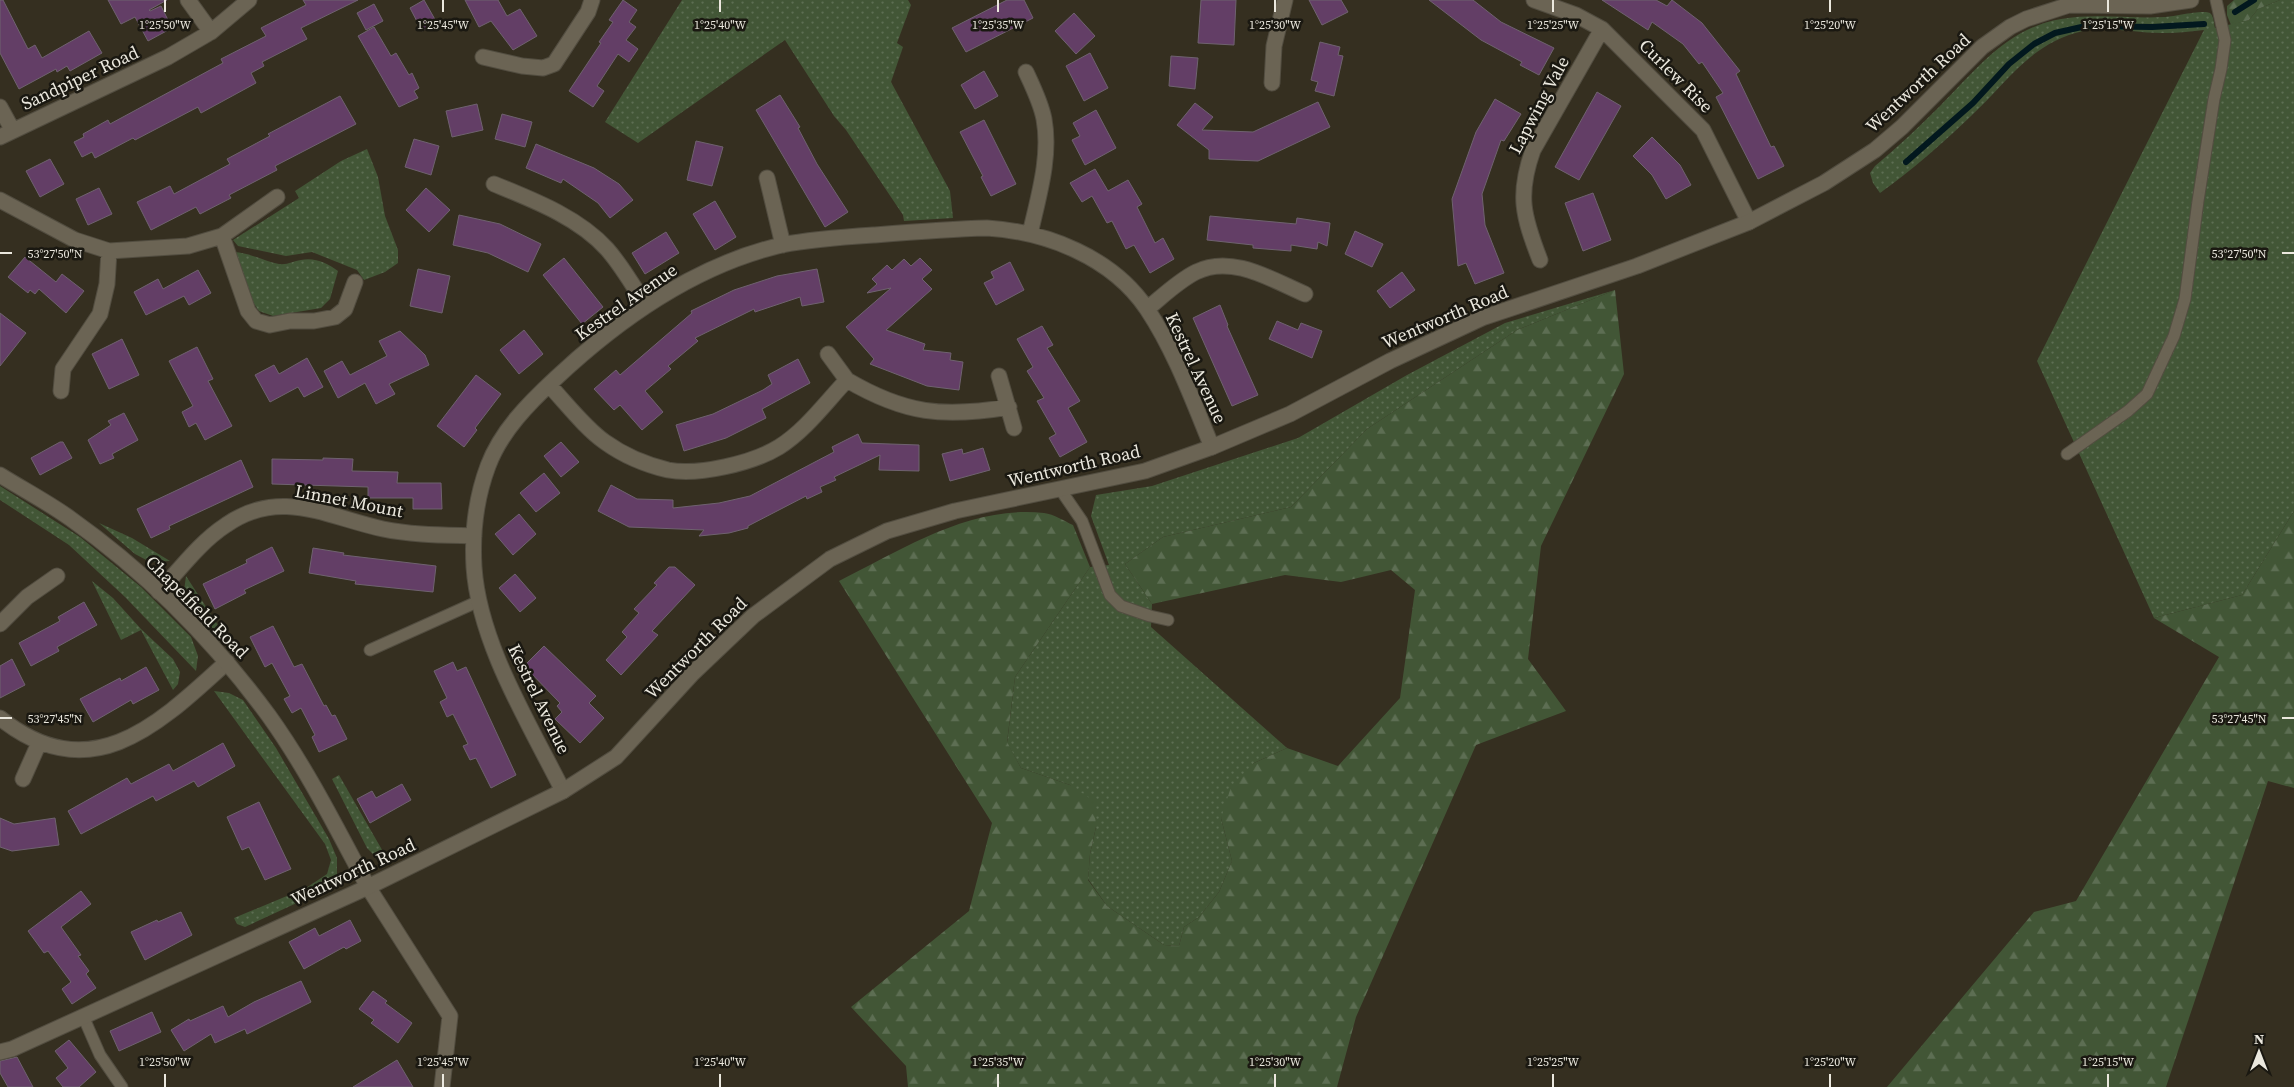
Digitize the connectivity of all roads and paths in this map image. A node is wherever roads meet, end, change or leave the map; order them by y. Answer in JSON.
{"nodes":[{"id":1,"x":188,"y":0,"type":"edge"},
{"id":2,"x":249,"y":0,"type":"edge"},
{"id":3,"x":592,"y":0,"type":"edge"},
{"id":4,"x":1285,"y":0,"type":"edge"},
{"id":5,"x":1534,"y":0,"type":"edge"},
{"id":6,"x":2191,"y":0,"type":"edge"},
{"id":7,"x":2216,"y":0,"type":"edge"},
{"id":8,"x":1602,"y":29,"type":"junction"},
{"id":9,"x":211,"y":32,"type":"junction"},
{"id":10,"x":483,"y":57,"type":"dead end"},
{"id":11,"x":1026,"y":72,"type":"dead end"},
{"id":12,"x":1272,"y":82,"type":"dead end"},
{"id":13,"x":0,"y":107,"type":"edge"},
{"id":14,"x":6,"y":133,"type":"edge"},
{"id":15,"x":767,"y":178,"type":"dead end"},
{"id":16,"x":494,"y":184,"type":"dead end"},
{"id":17,"x":278,"y":197,"type":"dead end"},
{"id":18,"x":0,"y":200,"type":"edge"},
{"id":19,"x":1749,"y":222,"type":"junction"},
{"id":20,"x":1030,"y":234,"type":"junction"},
{"id":21,"x":222,"y":236,"type":"junction"},
{"id":22,"x":783,"y":245,"type":"junction"},
{"id":23,"x":109,"y":251,"type":"junction"},
{"id":24,"x":1540,"y":260,"type":"dead end"},
{"id":25,"x":355,"y":282,"type":"dead end"},
{"id":26,"x":1305,"y":294,"type":"dead end"},
{"id":27,"x":646,"y":306,"type":"junction"},
{"id":28,"x":1147,"y":309,"type":"junction"},
{"id":29,"x":828,"y":354,"type":"dead end"},
{"id":30,"x":999,"y":376,"type":"dead end"},
{"id":31,"x":847,"y":380,"type":"junction"},
{"id":32,"x":549,"y":385,"type":"junction"},
{"id":33,"x":61,"y":391,"type":"dead end"},
{"id":34,"x":1009,"y":407,"type":"junction"},
{"id":35,"x":1014,"y":428,"type":"dead end"},
{"id":36,"x":1212,"y":447,"type":"junction"},
{"id":37,"x":2067,"y":454,"type":"dead end"},
{"id":38,"x":0,"y":475,"type":"edge"},
{"id":39,"x":1060,"y":489,"type":"junction"},
{"id":40,"x":474,"y":536,"type":"junction"},
{"id":41,"x":57,"y":576,"type":"dead end"},
{"id":42,"x":159,"y":592,"type":"junction"},
{"id":43,"x":479,"y":601,"type":"junction"},
{"id":44,"x":1168,"y":620,"type":"dead end"},
{"id":45,"x":0,"y":624,"type":"edge"},
{"id":46,"x":370,"y":650,"type":"dead end"},
{"id":47,"x":227,"y":662,"type":"junction"},
{"id":48,"x":0,"y":718,"type":"edge"},
{"id":49,"x":39,"y":743,"type":"junction"},
{"id":50,"x":24,"y":779,"type":"dead end"},
{"id":51,"x":563,"y":791,"type":"junction"},
{"id":52,"x":368,"y":886,"type":"junction"},
{"id":53,"x":83,"y":1016,"type":"junction"},
{"id":54,"x":0,"y":1052,"type":"edge"},
{"id":55,"x":122,"y":1087,"type":"edge"},
{"id":56,"x":442,"y":1087,"type":"edge"}],
"edges":[{"from":1,"to":9,"type":"street"},
{"from":2,"to":9,"type":"street","name":"Sandpiper Road"},
{"from":3,"to":10,"type":"street"},
{"from":4,"to":12,"type":"street"},
{"from":5,"to":8,"type":"street","name":"Curlew Rise"},
{"from":6,"to":19,"type":"street","name":"Wentworth Road"},
{"from":7,"to":37,"type":"lane"},
{"from":8,"to":19,"type":"street","name":"Curlew Rise"},
{"from":8,"to":24,"type":"street","name":"Lapwing Vale"},
{"from":9,"to":14,"type":"street","name":"Sandpiper Road"},
{"from":11,"to":20,"type":"street"},
{"from":13,"to":14,"type":"street"},
{"from":15,"to":22,"type":"street"},
{"from":16,"to":27,"type":"street"},
{"from":17,"to":21,"type":"street"},
{"from":18,"to":23,"type":"street"},
{"from":19,"to":36,"type":"street","name":"Wentworth Road"},
{"from":20,"to":22,"type":"street","name":"Kestrel Avenue"},
{"from":20,"to":28,"type":"street","name":"Kestrel Avenue"},
{"from":21,"to":23,"type":"street"},
{"from":21,"to":25,"type":"street"},
{"from":22,"to":27,"type":"street","name":"Kestrel Avenue"},
{"from":23,"to":33,"type":"street"},
{"from":26,"to":28,"type":"street"},
{"from":27,"to":32,"type":"street","name":"Kestrel Avenue"},
{"from":28,"to":36,"type":"street","name":"Kestrel Avenue"},
{"from":29,"to":31,"type":"street"},
{"from":30,"to":34,"type":"street"},
{"from":31,"to":32,"type":"street"},
{"from":31,"to":34,"type":"street"},
{"from":32,"to":40,"type":"street","name":"Kestrel Avenue"},
{"from":34,"to":35,"type":"street"},
{"from":36,"to":39,"type":"street","name":"Wentworth Road"},
{"from":38,"to":42,"type":"street","name":"Chapelfield Road"},
{"from":39,"to":44,"type":"lane"},
{"from":39,"to":51,"type":"street","name":"Wentworth Road"},
{"from":40,"to":42,"type":"street","name":"Linnet Mount"},
{"from":40,"to":43,"type":"street","name":"Kestrel Avenue"},
{"from":41,"to":45,"type":"street"},
{"from":42,"to":47,"type":"street","name":"Chapelfield Road"},
{"from":43,"to":46,"type":"lane"},
{"from":43,"to":51,"type":"street","name":"Kestrel Avenue"},
{"from":47,"to":49,"type":"street"},
{"from":47,"to":52,"type":"street","name":"Chapelfield Road"},
{"from":48,"to":49,"type":"street"},
{"from":49,"to":50,"type":"street"},
{"from":51,"to":52,"type":"street","name":"Wentworth Road"},
{"from":52,"to":53,"type":"street","name":"Wentworth Road"},
{"from":52,"to":56,"type":"street","name":"Chapelfield Road"},
{"from":53,"to":54,"type":"street","name":"Wentworth Road"},
{"from":53,"to":55,"type":"lane"}]}
